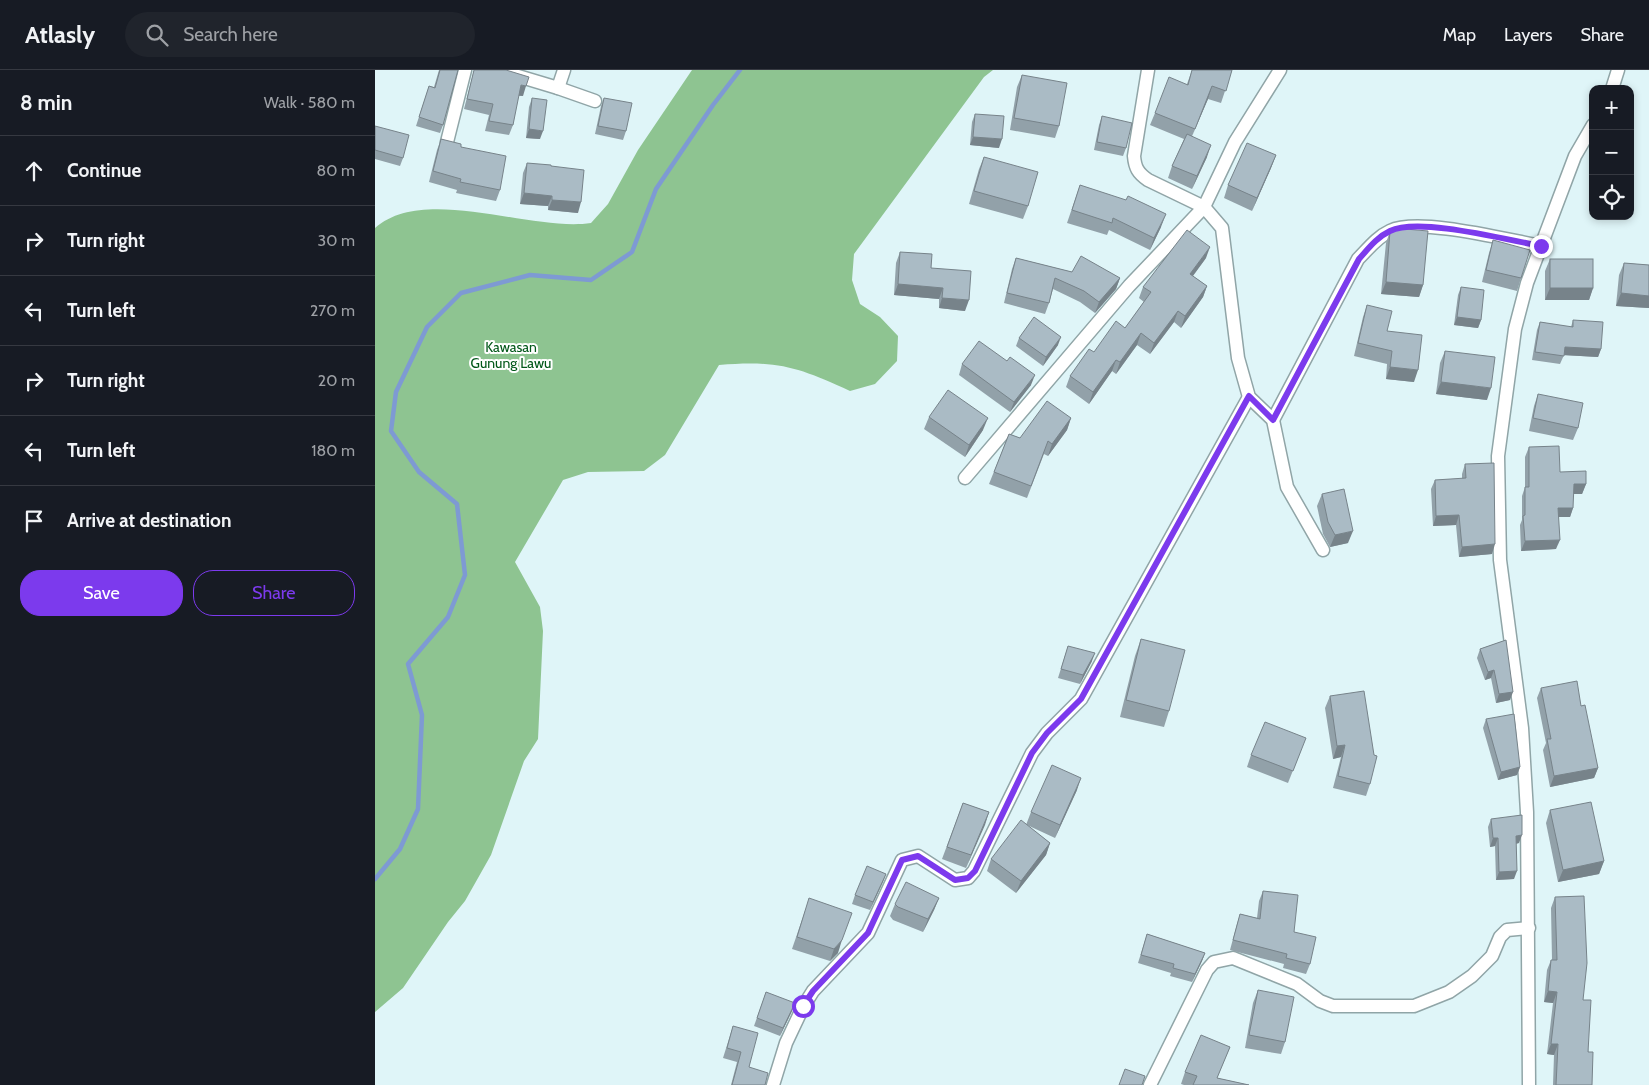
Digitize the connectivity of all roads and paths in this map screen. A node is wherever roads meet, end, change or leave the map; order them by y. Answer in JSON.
{"nodes":[{"id":1,"x":465,"y":70,"type":"edge"},
{"id":2,"x":498,"y":70,"type":"edge"},
{"id":3,"x":565,"y":70,"type":"edge"},
{"id":4,"x":1148,"y":70,"type":"edge"},
{"id":5,"x":1281,"y":70,"type":"edge"},
{"id":6,"x":1618,"y":70,"type":"edge"},
{"id":7,"x":1612,"y":85,"type":"edge"},
{"id":8,"x":558,"y":88,"type":"junction"},
{"id":9,"x":595,"y":102,"type":"dead end"},
{"id":10,"x":1590,"y":130,"type":"edge"},
{"id":11,"x":447,"y":142,"type":"edge"},
{"id":12,"x":1204,"y":207,"type":"junction"},
{"id":13,"x":1541,"y":246,"type":"junction"},
{"id":14,"x":1249,"y":396,"type":"junction"},
{"id":15,"x":1273,"y":420,"type":"junction"},
{"id":16,"x":965,"y":478,"type":"dead end"},
{"id":17,"x":1323,"y":550,"type":"dead end"},
{"id":18,"x":1529,"y":928,"type":"junction"},
{"id":19,"x":773,"y":1085,"type":"edge"},
{"id":20,"x":1150,"y":1085,"type":"edge"},
{"id":21,"x":1529,"y":1085,"type":"edge"}],
"edges":[{"from":1,"to":11,"type":"street"},
{"from":2,"to":8,"type":"street"},
{"from":3,"to":8,"type":"street"},
{"from":4,"to":12,"type":"street"},
{"from":5,"to":12,"type":"street"},
{"from":6,"to":7,"type":"street"},
{"from":8,"to":9,"type":"street"},
{"from":10,"to":13,"type":"street"},
{"from":12,"to":14,"type":"street"},
{"from":12,"to":16,"type":"street"},
{"from":13,"to":15,"type":"street"},
{"from":13,"to":18,"type":"street"},
{"from":14,"to":15,"type":"street"},
{"from":14,"to":19,"type":"street"},
{"from":15,"to":17,"type":"street"},
{"from":18,"to":20,"type":"street"},
{"from":18,"to":21,"type":"street"}]}
